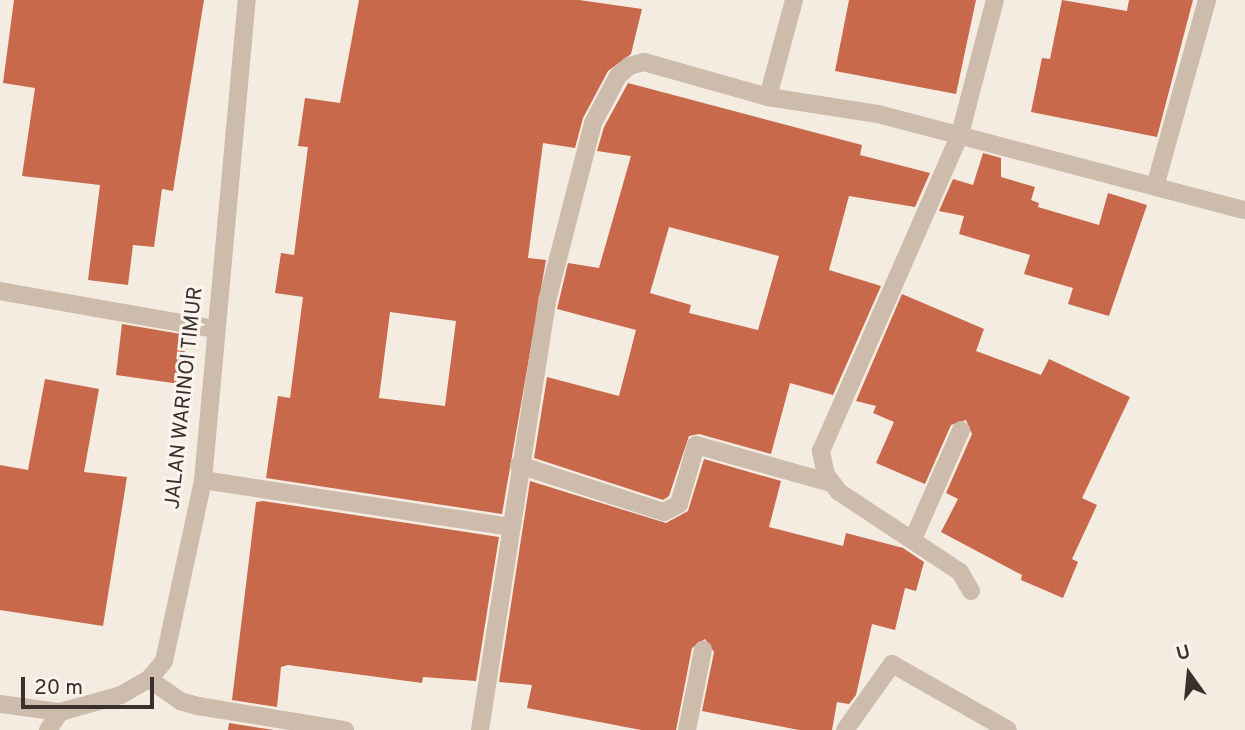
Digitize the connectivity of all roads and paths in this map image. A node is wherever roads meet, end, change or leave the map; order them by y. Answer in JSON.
{"nodes":[{"id":1,"x":247,"y":0,"type":"edge"},
{"id":2,"x":794,"y":0,"type":"edge"},
{"id":3,"x":995,"y":0,"type":"edge"},
{"id":4,"x":1207,"y":0,"type":"edge"},
{"id":5,"x":768,"y":97,"type":"junction"},
{"id":6,"x":960,"y":134,"type":"junction"},
{"id":7,"x":1156,"y":183,"type":"junction"},
{"id":8,"x":1245,"y":210,"type":"edge"},
{"id":9,"x":0,"y":290,"type":"edge"},
{"id":10,"x":216,"y":329,"type":"junction"},
{"id":11,"x":961,"y":430,"type":"dead end"},
{"id":12,"x":519,"y":465,"type":"junction"},
{"id":13,"x":203,"y":480,"type":"junction"},
{"id":14,"x":831,"y":483,"type":"junction"},
{"id":15,"x":509,"y":527,"type":"junction"},
{"id":16,"x":913,"y":538,"type":"junction"},
{"id":17,"x":971,"y":591,"type":"dead end"},
{"id":18,"x":703,"y":650,"type":"dead end"},
{"id":19,"x":149,"y":679,"type":"junction"},
{"id":20,"x":0,"y":704,"type":"edge"},
{"id":21,"x":60,"y":712,"type":"junction"},
{"id":22,"x":48,"y":730,"type":"edge"},
{"id":23,"x":345,"y":730,"type":"edge"},
{"id":24,"x":480,"y":730,"type":"edge"},
{"id":25,"x":687,"y":730,"type":"edge"},
{"id":26,"x":845,"y":730,"type":"edge"},
{"id":27,"x":1008,"y":730,"type":"edge"}],
"edges":[{"from":1,"to":10,"type":"street","name":"JALAN WARINOI TIMUR"},
{"from":2,"to":5,"type":"street"},
{"from":3,"to":6,"type":"street"},
{"from":4,"to":7,"type":"street"},
{"from":5,"to":6,"type":"street"},
{"from":5,"to":12,"type":"street"},
{"from":6,"to":7,"type":"street"},
{"from":6,"to":14,"type":"street"},
{"from":7,"to":8,"type":"street"},
{"from":9,"to":10,"type":"street"},
{"from":10,"to":13,"type":"street","name":"JALAN WARINOI TIMUR"},
{"from":11,"to":16,"type":"street"},
{"from":12,"to":14,"type":"street"},
{"from":12,"to":15,"type":"street"},
{"from":13,"to":15,"type":"street"},
{"from":13,"to":19,"type":"street","name":"JALAN WARINOI TIMUR"},
{"from":14,"to":16,"type":"street"},
{"from":15,"to":24,"type":"street"},
{"from":16,"to":17,"type":"street"},
{"from":18,"to":25,"type":"street"},
{"from":19,"to":21,"type":"street","name":"JALAN WARINOI TIMUR"},
{"from":19,"to":23,"type":"street"},
{"from":20,"to":21,"type":"street","name":"JALAN WARINOI TIMUR"},
{"from":21,"to":22,"type":"street"},
{"from":26,"to":27,"type":"street"}]}
